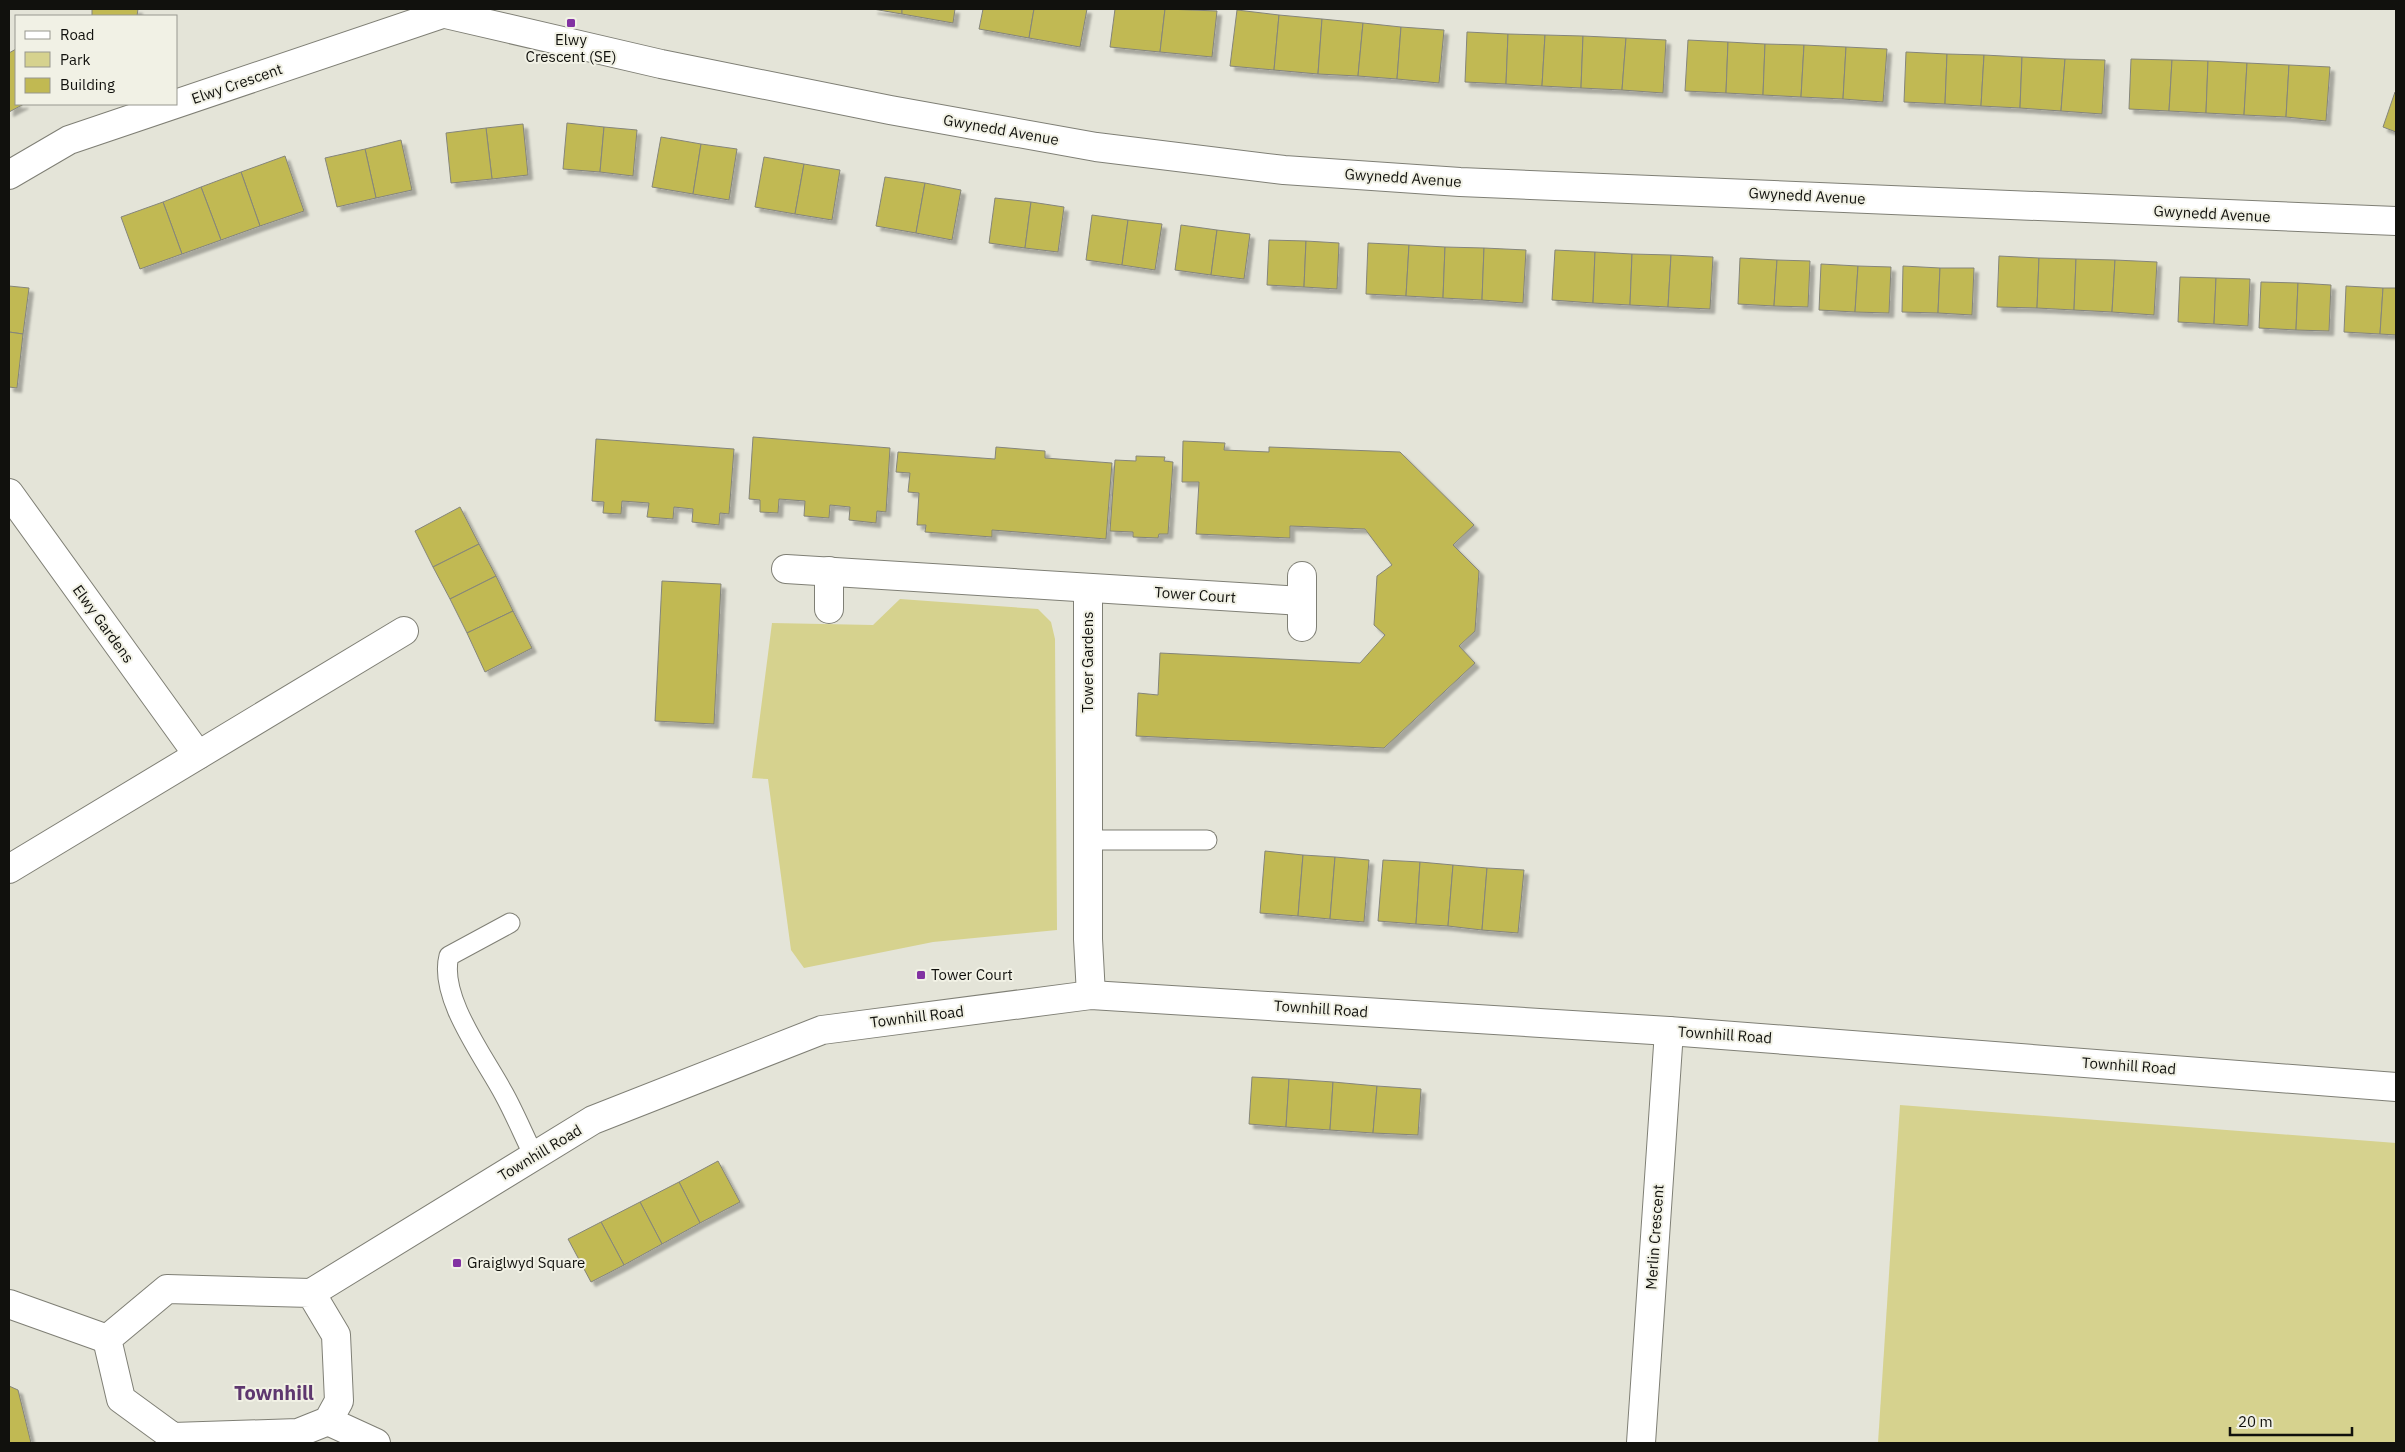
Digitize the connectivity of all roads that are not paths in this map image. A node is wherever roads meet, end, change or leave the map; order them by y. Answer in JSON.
{"nodes":[{"id":1,"x":433,"y":11,"type":"edge"},
{"id":2,"x":178,"y":101,"type":"edge"},
{"id":3,"x":168,"y":105,"type":"edge"},
{"id":4,"x":9,"y":175,"type":"edge"},
{"id":5,"x":2396,"y":221,"type":"edge"},
{"id":6,"x":9,"y":493,"type":"edge"},
{"id":7,"x":786,"y":569,"type":"dead end"},
{"id":8,"x":830,"y":572,"type":"junction"},
{"id":9,"x":1088,"y":588,"type":"junction"},
{"id":10,"x":1302,"y":601,"type":"dead end"},
{"id":11,"x":830,"y":609,"type":"dead end"},
{"id":12,"x":404,"y":631,"type":"dead end"},
{"id":13,"x":198,"y":755,"type":"junction"},
{"id":14,"x":1089,"y":840,"type":"junction"},
{"id":15,"x":1207,"y":840,"type":"dead end"},
{"id":16,"x":9,"y":868,"type":"edge"},
{"id":17,"x":510,"y":923,"type":"dead end"},
{"id":18,"x":1091,"y":995,"type":"junction"},
{"id":19,"x":1668,"y":1031,"type":"junction"},
{"id":20,"x":2396,"y":1087,"type":"edge"},
{"id":21,"x":534,"y":1156,"type":"junction"},
{"id":22,"x":311,"y":1293,"type":"junction"},
{"id":23,"x":9,"y":1304,"type":"edge"},
{"id":24,"x":107,"y":1339,"type":"junction"},
{"id":25,"x":328,"y":1421,"type":"junction"},
{"id":26,"x":172,"y":1440,"type":"edge"},
{"id":27,"x":376,"y":1443,"type":"edge"},
{"id":28,"x":1641,"y":1443,"type":"edge"}],
"edges":[{"from":1,"to":2,"type":"street","name":"Elwy Crescent"},
{"from":1,"to":5,"type":"street","name":"Gwynedd Avenue"},
{"from":3,"to":4,"type":"street","name":"Elwy Crescent"},
{"from":6,"to":13,"type":"street","name":"Elwy Gardens"},
{"from":7,"to":8,"type":"street"},
{"from":8,"to":9,"type":"street"},
{"from":8,"to":11,"type":"street"},
{"from":9,"to":10,"type":"street","name":"Tower Court"},
{"from":9,"to":14,"type":"street","name":"Tower Gardens"},
{"from":12,"to":13,"type":"street"},
{"from":13,"to":16,"type":"street"},
{"from":14,"to":15,"type":"lane"},
{"from":14,"to":18,"type":"street","name":"Tower Gardens"},
{"from":17,"to":21,"type":"lane"},
{"from":18,"to":19,"type":"street","name":"Townhill Road"},
{"from":18,"to":21,"type":"street","name":"Townhill Road"},
{"from":19,"to":20,"type":"street","name":"Townhill Road"},
{"from":19,"to":28,"type":"street","name":"Merlin Crescent"},
{"from":21,"to":22,"type":"street","name":"Townhill Road"},
{"from":22,"to":24,"type":"street"},
{"from":22,"to":25,"type":"street"},
{"from":23,"to":24,"type":"street"},
{"from":24,"to":26,"type":"street"},
{"from":25,"to":26,"type":"street"},
{"from":25,"to":27,"type":"street"}]}
